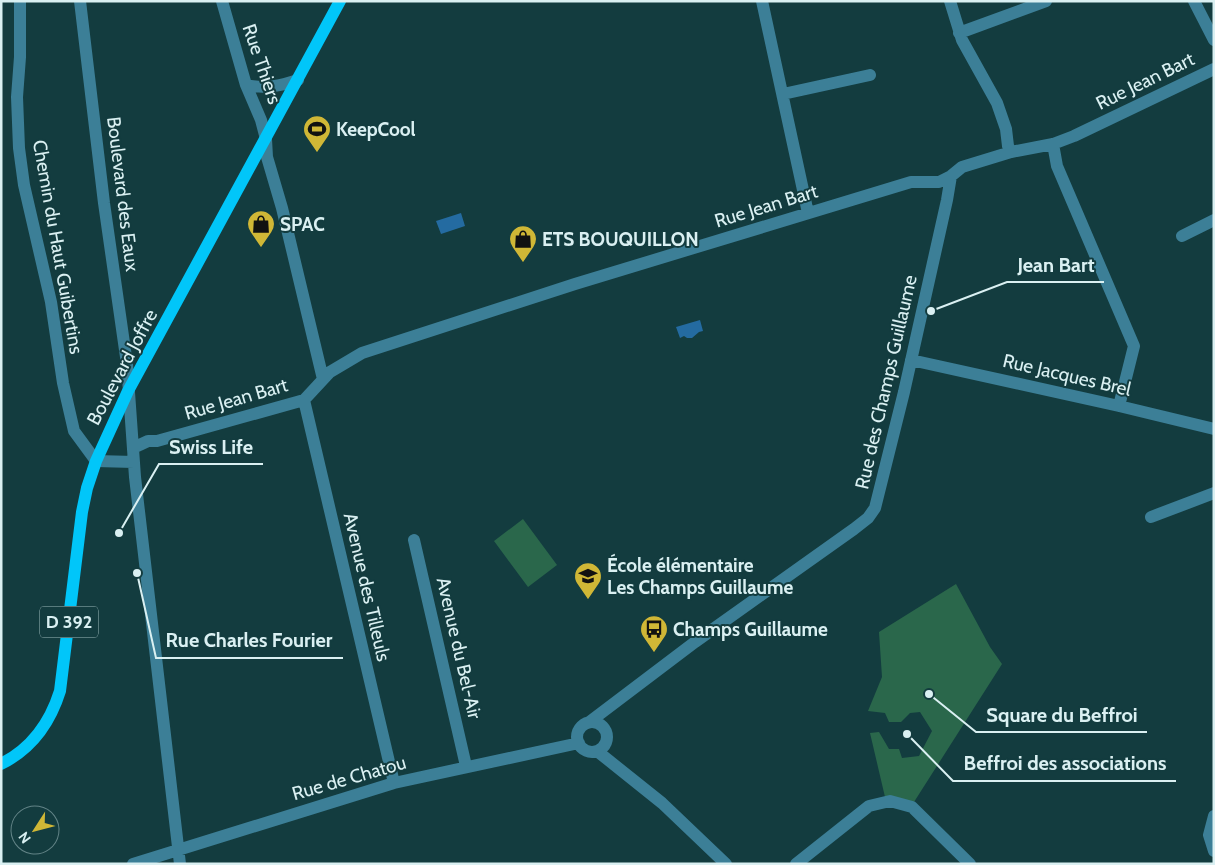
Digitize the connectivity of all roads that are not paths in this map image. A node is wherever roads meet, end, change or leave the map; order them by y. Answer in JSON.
{"nodes":[{"id":1,"x":20,"y":1,"type":"edge"},
{"id":2,"x":80,"y":1,"type":"edge"},
{"id":3,"x":222,"y":1,"type":"edge"},
{"id":4,"x":340,"y":1,"type":"edge"},
{"id":5,"x":762,"y":1,"type":"edge"},
{"id":6,"x":950,"y":1,"type":"edge"},
{"id":7,"x":1046,"y":1,"type":"edge"},
{"id":8,"x":1194,"y":1,"type":"edge"},
{"id":9,"x":959,"y":33,"type":"junction"},
{"id":10,"x":1214,"y":40,"type":"edge"},
{"id":11,"x":1214,"y":69,"type":"edge"},
{"id":12,"x":870,"y":75,"type":"dead end"},
{"id":13,"x":298,"y":80,"type":"junction"},
{"id":14,"x":246,"y":85,"type":"junction"},
{"id":15,"x":783,"y":94,"type":"junction"},
{"id":16,"x":266,"y":139,"type":"junction"},
{"id":17,"x":1053,"y":144,"type":"junction"},
{"id":18,"x":1011,"y":152,"type":"junction"},
{"id":19,"x":950,"y":176,"type":"junction"},
{"id":20,"x":808,"y":213,"type":"junction"},
{"id":21,"x":1214,"y":220,"type":"edge"},
{"id":22,"x":1182,"y":236,"type":"dead end"},
{"id":23,"x":912,"y":360,"type":"junction"},
{"id":24,"x":323,"y":379,"type":"junction"},
{"id":25,"x":128,"y":391,"type":"junction"},
{"id":26,"x":304,"y":400,"type":"junction"},
{"id":27,"x":1119,"y":406,"type":"junction"},
{"id":28,"x":1214,"y":429,"type":"edge"},
{"id":29,"x":133,"y":448,"type":"junction"},
{"id":30,"x":96,"y":461,"type":"junction"},
{"id":31,"x":134,"y":462,"type":"junction"},
{"id":32,"x":1214,"y":493,"type":"edge"},
{"id":33,"x":1150,"y":517,"type":"dead end"},
{"id":34,"x":414,"y":540,"type":"dead end"},
{"id":35,"x":588,"y":723,"type":"junction"},
{"id":36,"x":579,"y":743,"type":"junction"},
{"id":37,"x":597,"y":751,"type":"junction"},
{"id":38,"x":1,"y":764,"type":"edge"},
{"id":39,"x":466,"y":766,"type":"junction"},
{"id":40,"x":394,"y":782,"type":"junction"},
{"id":41,"x":1214,"y":816,"type":"edge"},
{"id":42,"x":178,"y":849,"type":"junction"},
{"id":43,"x":1214,"y":851,"type":"edge"},
{"id":44,"x":133,"y":864,"type":"edge"},
{"id":45,"x":180,"y":864,"type":"edge"},
{"id":46,"x":726,"y":864,"type":"edge"},
{"id":47,"x":796,"y":864,"type":"edge"},
{"id":48,"x":970,"y":864,"type":"edge"}],
"edges":[{"from":1,"to":30,"type":"street","name":"Chemin du Haut Guibertins"},
{"from":2,"to":25,"type":"street","name":"Boulevard des Eaux"},
{"from":3,"to":14,"type":"street","name":"Rue Thiers"},
{"from":4,"to":13,"type":"main road","name":"Boulevard Joffre","number":"D 392"},
{"from":5,"to":15,"type":"street"},
{"from":6,"to":9,"type":"street"},
{"from":7,"to":9,"type":"street"},
{"from":8,"to":10,"type":"street"},
{"from":9,"to":18,"type":"street"},
{"from":11,"to":17,"type":"street","name":"Rue Jean Bart"},
{"from":12,"to":15,"type":"street"},
{"from":13,"to":14,"type":"street"},
{"from":13,"to":16,"type":"main road","name":"Boulevard Joffre","number":"D 392"},
{"from":14,"to":16,"type":"street","name":"Rue Thiers"},
{"from":15,"to":20,"type":"street"},
{"from":16,"to":24,"type":"street","name":"Rue Thiers"},
{"from":16,"to":25,"type":"main road","name":"Boulevard Joffre","number":"D 392"},
{"from":17,"to":18,"type":"street","name":"Rue Jean Bart"},
{"from":17,"to":27,"type":"street"},
{"from":18,"to":19,"type":"street","name":"Rue Jean Bart"},
{"from":19,"to":20,"type":"street","name":"Rue Jean Bart"},
{"from":19,"to":23,"type":"street","name":"Rue des Champs Guillaume"},
{"from":20,"to":24,"type":"street","name":"Rue Jean Bart"},
{"from":21,"to":22,"type":"street"},
{"from":23,"to":27,"type":"street","name":"Rue Jacques Brel"},
{"from":23,"to":35,"type":"street","name":"Rue des Champs Guillaume"},
{"from":24,"to":26,"type":"street","name":"Rue Jean Bart"},
{"from":25,"to":29,"type":"street","name":"Boulevard des Eaux"},
{"from":25,"to":30,"type":"main road","name":"Boulevard Joffre","number":"D 392"},
{"from":26,"to":29,"type":"street","name":"Rue Jean Bart"},
{"from":26,"to":40,"type":"street","name":"Avenue des Tilleuls"},
{"from":27,"to":28,"type":"street","name":"Rue Jacques Brel"},
{"from":29,"to":31,"type":"street","name":"Boulevard des Eaux"},
{"from":30,"to":31,"type":"street"},
{"from":30,"to":38,"type":"main road","name":"Boulevard Joffre","number":"D 392"},
{"from":31,"to":42,"type":"street","name":"Boulevard des Eaux"},
{"from":32,"to":33,"type":"street"},
{"from":34,"to":39,"type":"street","name":"Avenue du Bel-Air"},
{"from":35,"to":36,"type":"street"},
{"from":35,"to":37,"type":"street"},
{"from":36,"to":37,"type":"street"},
{"from":36,"to":39,"type":"street","name":"Rue de Chatou"},
{"from":37,"to":46,"type":"street"},
{"from":39,"to":40,"type":"street","name":"Rue de Chatou"},
{"from":40,"to":42,"type":"street","name":"Rue de Chatou"},
{"from":41,"to":43,"type":"street"},
{"from":42,"to":44,"type":"street","name":"Rue de Chatou"},
{"from":42,"to":45,"type":"street","name":"Boulevard des Eaux"},
{"from":47,"to":48,"type":"street"}]}
